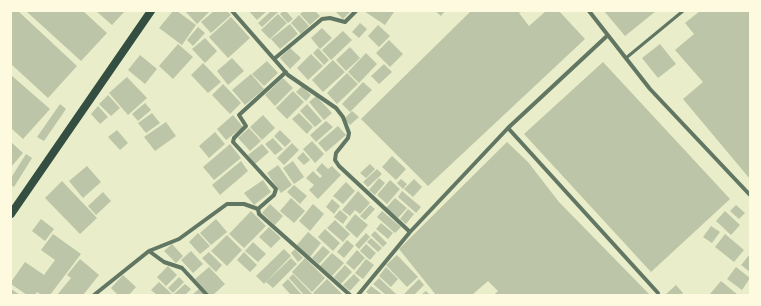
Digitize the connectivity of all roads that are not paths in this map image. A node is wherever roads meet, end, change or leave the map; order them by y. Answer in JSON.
{"nodes":[{"id":1,"x":151,"y":11,"type":"edge"},
{"id":2,"x":232,"y":11,"type":"edge"},
{"id":3,"x":356,"y":11,"type":"edge"},
{"id":4,"x":589,"y":11,"type":"edge"},
{"id":5,"x":683,"y":11,"type":"edge"},
{"id":6,"x":608,"y":34,"type":"junction"},
{"id":7,"x":626,"y":58,"type":"junction"},
{"id":8,"x":274,"y":59,"type":"junction"},
{"id":9,"x":286,"y":72,"type":"junction"},
{"id":10,"x":508,"y":128,"type":"junction"},
{"id":11,"x":750,"y":195,"type":"edge"},
{"id":12,"x":258,"y":209,"type":"junction"},
{"id":13,"x":11,"y":214,"type":"edge"},
{"id":14,"x":410,"y":232,"type":"junction"},
{"id":15,"x":149,"y":251,"type":"junction"},
{"id":16,"x":658,"y":293,"type":"dead end"},
{"id":17,"x":94,"y":295,"type":"edge"},
{"id":18,"x":207,"y":295,"type":"edge"},
{"id":19,"x":350,"y":295,"type":"edge"},
{"id":20,"x":358,"y":295,"type":"edge"}],
"edges":[{"from":1,"to":13,"type":"main road"},
{"from":2,"to":8,"type":"street"},
{"from":3,"to":8,"type":"street"},
{"from":4,"to":6,"type":"street"},
{"from":5,"to":7,"type":"lane"},
{"from":6,"to":7,"type":"street"},
{"from":6,"to":10,"type":"street"},
{"from":7,"to":11,"type":"street"},
{"from":8,"to":9,"type":"street"},
{"from":9,"to":12,"type":"street"},
{"from":9,"to":14,"type":"street"},
{"from":10,"to":14,"type":"street"},
{"from":10,"to":16,"type":"street"},
{"from":12,"to":15,"type":"street"},
{"from":12,"to":19,"type":"street"},
{"from":14,"to":20,"type":"street"},
{"from":15,"to":17,"type":"street"},
{"from":15,"to":18,"type":"street"}]}
